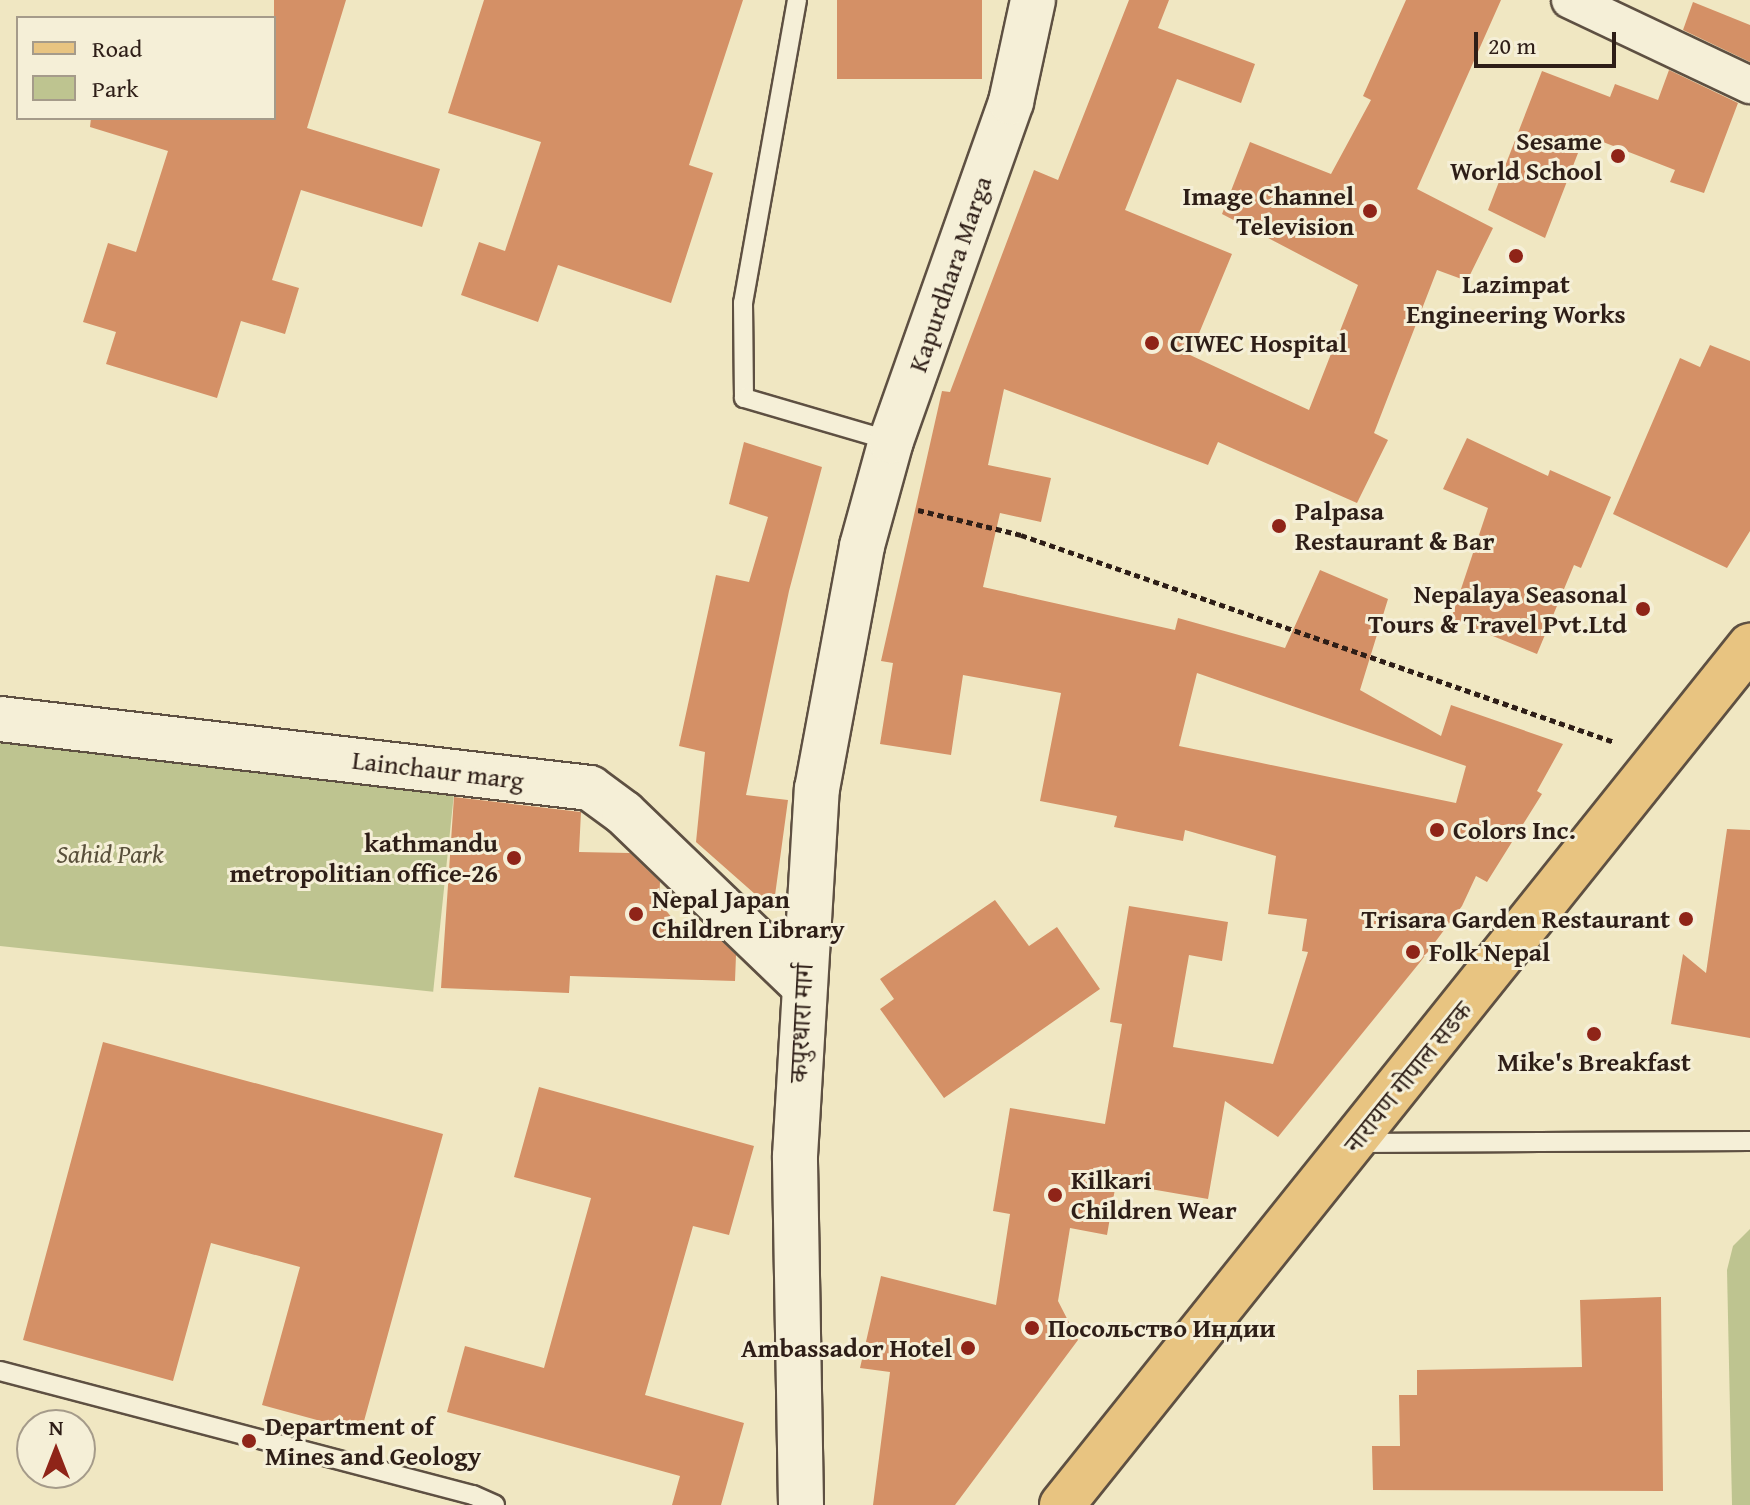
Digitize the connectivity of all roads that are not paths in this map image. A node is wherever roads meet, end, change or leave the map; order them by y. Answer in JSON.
{"nodes":[{"id":1,"x":797,"y":0,"type":"edge"},
{"id":2,"x":1033,"y":0,"type":"edge"},
{"id":3,"x":1570,"y":0,"type":"edge"},
{"id":4,"x":1750,"y":85,"type":"edge"},
{"id":5,"x":891,"y":441,"type":"junction"},
{"id":6,"x":862,"y":546,"type":"joint"},
{"id":7,"x":1750,"y":646,"type":"edge"},
{"id":8,"x":0,"y":719,"type":"edge"},
{"id":9,"x":802,"y":984,"type":"junction"},
{"id":10,"x":1750,"y":1141,"type":"edge"},
{"id":11,"x":1355,"y":1143,"type":"junction"},
{"id":12,"x":0,"y":1371,"type":"edge"},
{"id":13,"x":495,"y":1505,"type":"edge"},
{"id":14,"x":801,"y":1505,"type":"edge"},
{"id":15,"x":1062,"y":1505,"type":"edge"}],
"edges":[{"from":1,"to":5,"type":"lane"},
{"from":2,"to":5,"type":"street","name":"Kapurdhara Marga"},
{"from":3,"to":4,"type":"street"},
{"from":5,"to":6,"type":"street","name":"Kapurdhara Marga"},
{"from":6,"to":9,"type":"street","name":"कपुरधारा मार्ग"},
{"from":7,"to":11,"type":"main road","name":"नारायण गोपाल सडक"},
{"from":8,"to":9,"type":"street","name":"Lainchaur marg"},
{"from":9,"to":14,"type":"street","name":"कपुरधारा मार्ग"},
{"from":10,"to":11,"type":"lane"},
{"from":11,"to":15,"type":"main road","name":"नारायण गोपाल सडक"},
{"from":12,"to":13,"type":"lane"}]}
